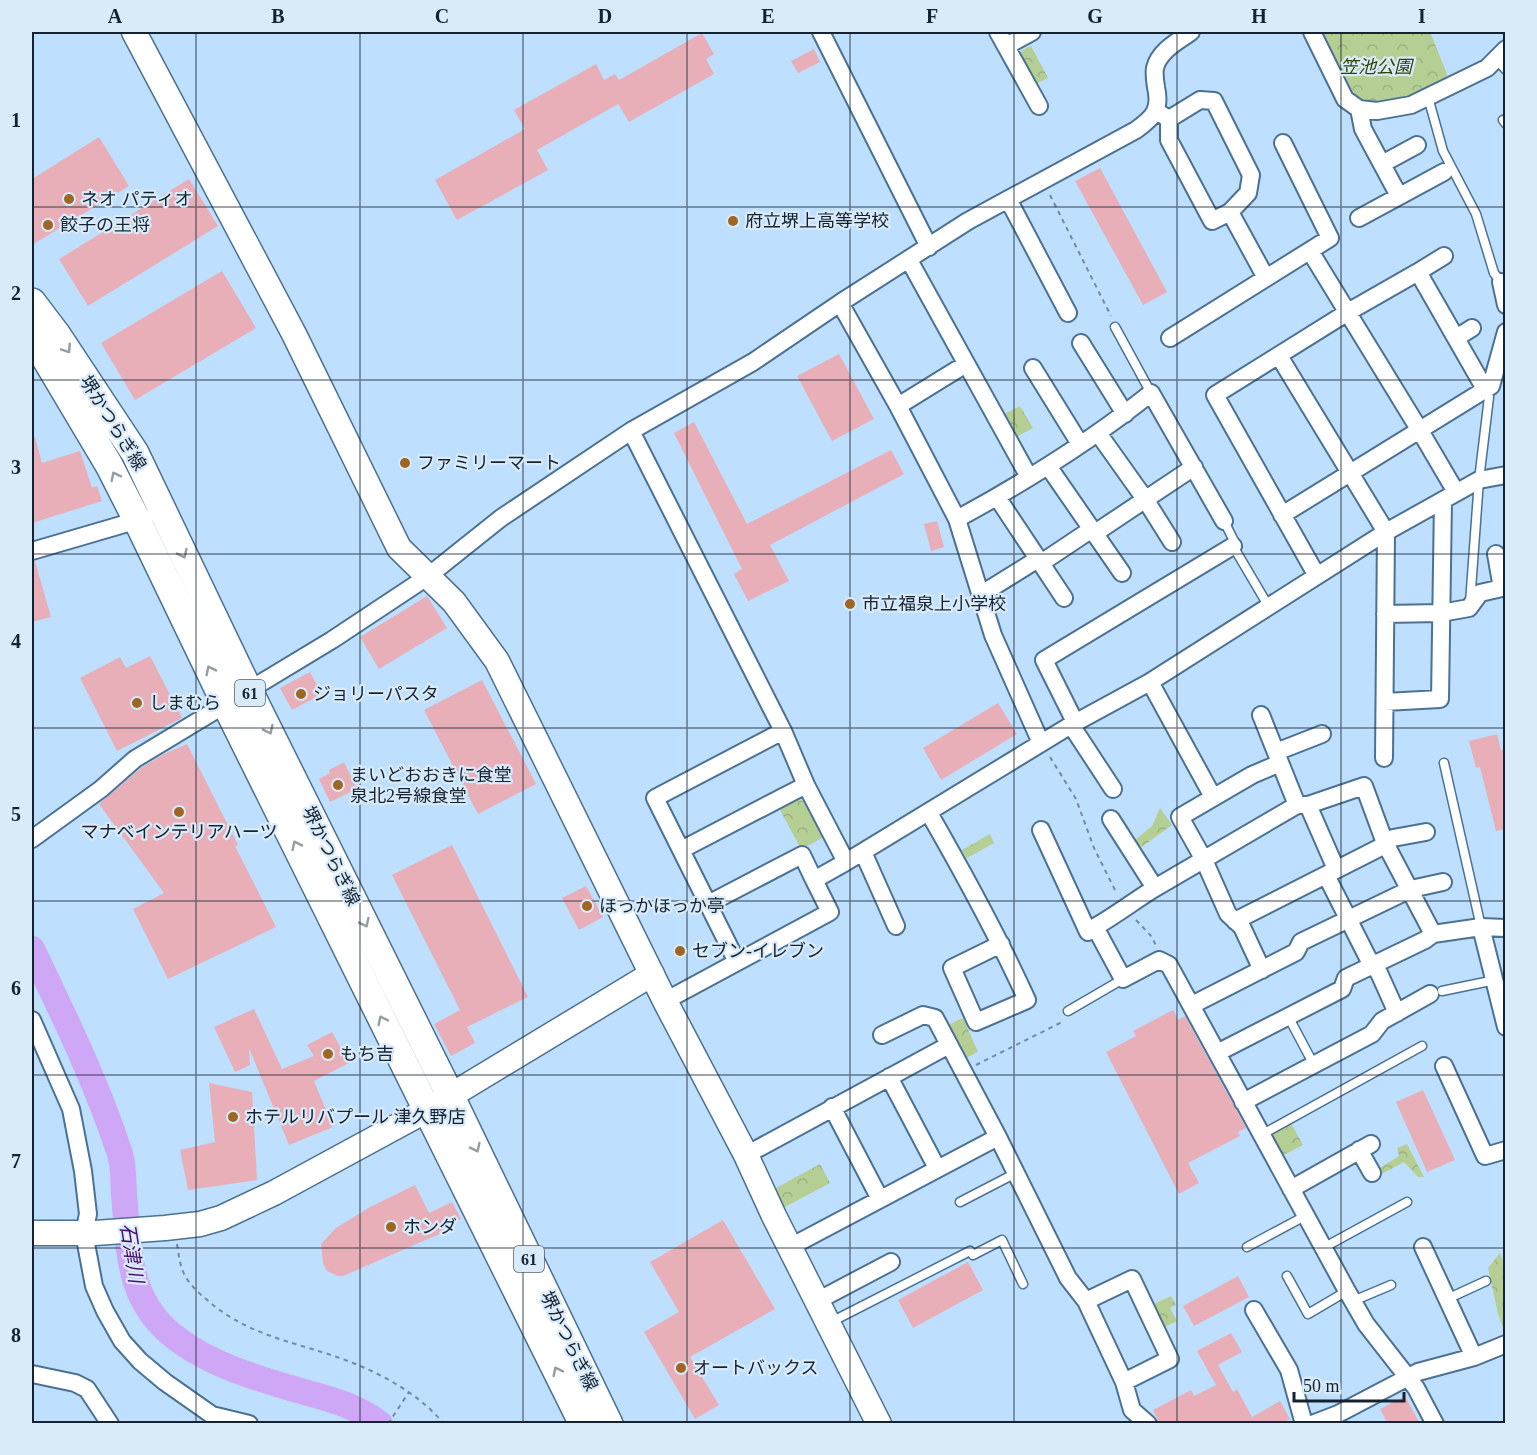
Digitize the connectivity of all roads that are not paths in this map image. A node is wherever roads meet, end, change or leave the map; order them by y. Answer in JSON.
{"nodes":[{"id":1,"x":134,"y":32,"type":"edge"},
{"id":2,"x":821,"y":32,"type":"edge"},
{"id":3,"x":1032,"y":32,"type":"edge"},
{"id":4,"x":1191,"y":32,"type":"edge"},
{"id":5,"x":1312,"y":32,"type":"edge"},
{"id":6,"x":1002,"y":39,"type":"edge"},
{"id":7,"x":1502,"y":59,"type":"edge"},
{"id":8,"x":1428,"y":97,"type":"junction"},
{"id":9,"x":1039,"y":106,"type":"dead end"},
{"id":10,"x":1359,"y":109,"type":"junction"},
{"id":11,"x":1162,"y":115,"type":"junction"},
{"id":12,"x":1506,"y":119,"type":"edge"},
{"id":13,"x":1506,"y":124,"type":"edge"},
{"id":14,"x":1283,"y":143,"type":"dead end"},
{"id":15,"x":1417,"y":145,"type":"dead end"},
{"id":16,"x":1382,"y":164,"type":"junction"},
{"id":17,"x":1448,"y":170,"type":"junction"},
{"id":18,"x":1399,"y":196,"type":"junction"},
{"id":19,"x":1008,"y":199,"type":"junction"},
{"id":20,"x":1230,"y":212,"type":"junction"},
{"id":21,"x":1359,"y":218,"type":"dead end"},
{"id":22,"x":929,"y":247,"type":"junction"},
{"id":23,"x":1310,"y":251,"type":"junction"},
{"id":24,"x":1444,"y":256,"type":"dead end"},
{"id":25,"x":909,"y":260,"type":"junction"},
{"id":26,"x":1418,"y":272,"type":"junction"},
{"id":27,"x":1266,"y":278,"type":"junction"},
{"id":28,"x":1501,"y":282,"type":"joint"},
{"id":29,"x":32,"y":302,"type":"edge"},
{"id":30,"x":840,"y":303,"type":"junction"},
{"id":31,"x":1506,"y":305,"type":"edge"},
{"id":32,"x":1348,"y":312,"type":"junction"},
{"id":33,"x":1067,"y":313,"type":"dead end"},
{"id":34,"x":1115,"y":327,"type":"road end"},
{"id":35,"x":1472,"y":328,"type":"dead end"},
{"id":36,"x":1506,"y":332,"type":"edge"},
{"id":37,"x":1170,"y":338,"type":"dead end"},
{"id":38,"x":1456,"y":338,"type":"junction"},
{"id":39,"x":32,"y":339,"type":"edge"},
{"id":40,"x":1082,"y":344,"type":"dead end"},
{"id":41,"x":1279,"y":356,"type":"junction"},
{"id":42,"x":966,"y":364,"type":"junction"},
{"id":43,"x":1033,"y":368,"type":"dead end"},
{"id":44,"x":1485,"y":389,"type":"junction"},
{"id":45,"x":1151,"y":393,"type":"junction"},
{"id":46,"x":898,"y":406,"type":"junction"},
{"id":47,"x":1125,"y":414,"type":"junction"},
{"id":48,"x":1419,"y":429,"type":"junction"},
{"id":49,"x":631,"y":431,"type":"junction"},
{"id":50,"x":1098,"y":434,"type":"junction"},
{"id":51,"x":1080,"y":444,"type":"junction"},
{"id":52,"x":1048,"y":466,"type":"junction"},
{"id":53,"x":1194,"y":467,"type":"junction"},
{"id":54,"x":1349,"y":473,"type":"junction"},
{"id":55,"x":1506,"y":475,"type":"edge"},
{"id":56,"x":1029,"y":477,"type":"junction"},
{"id":57,"x":1479,"y":480,"type":"junction"},
{"id":58,"x":1449,"y":496,"type":"junction"},
{"id":59,"x":997,"y":497,"type":"junction"},
{"id":60,"x":1145,"y":499,"type":"junction"},
{"id":61,"x":163,"y":513,"type":"junction"},
{"id":62,"x":1282,"y":515,"type":"junction"},
{"id":63,"x":957,"y":519,"type":"junction"},
{"id":64,"x":137,"y":520,"type":"junction"},
{"id":65,"x":1224,"y":521,"type":"joint"},
{"id":66,"x":1094,"y":531,"type":"junction"},
{"id":67,"x":1386,"y":532,"type":"junction"},
{"id":68,"x":1172,"y":542,"type":"dead end"},
{"id":69,"x":1233,"y":546,"type":"junction"},
{"id":70,"x":32,"y":551,"type":"edge"},
{"id":71,"x":1496,"y":554,"type":"dead end"},
{"id":72,"x":1040,"y":561,"type":"junction"},
{"id":73,"x":1122,"y":573,"type":"dead end"},
{"id":74,"x":1317,"y":576,"type":"junction"},
{"id":75,"x":427,"y":577,"type":"junction"},
{"id":76,"x":980,"y":595,"type":"junction"},
{"id":77,"x":1064,"y":598,"type":"dead end"},
{"id":78,"x":1269,"y":607,"type":"junction"},
{"id":79,"x":1469,"y":608,"type":"junction"},
{"id":80,"x":1441,"y":613,"type":"junction"},
{"id":81,"x":1385,"y":614,"type":"junction"},
{"id":82,"x":1150,"y":682,"type":"junction"},
{"id":83,"x":248,"y":689,"type":"junction"},
{"id":84,"x":1384,"y":702,"type":"junction"},
{"id":85,"x":226,"y":705,"type":"junction"},
{"id":86,"x":1261,"y":716,"type":"dead end"},
{"id":87,"x":1073,"y":724,"type":"junction"},
{"id":88,"x":783,"y":731,"type":"junction"},
{"id":89,"x":1322,"y":734,"type":"dead end"},
{"id":90,"x":1041,"y":743,"type":"junction"},
{"id":91,"x":1278,"y":758,"type":"junction"},
{"id":92,"x":1384,"y":758,"type":"dead end"},
{"id":93,"x":1444,"y":763,"type":"dead end"},
{"id":94,"x":806,"y":785,"type":"junction"},
{"id":95,"x":1113,"y":789,"type":"dead end"},
{"id":96,"x":1213,"y":797,"type":"junction"},
{"id":97,"x":1303,"y":805,"type":"junction"},
{"id":98,"x":929,"y":813,"type":"junction"},
{"id":99,"x":1111,"y":819,"type":"dead end"},
{"id":100,"x":1041,"y":830,"type":"dead end"},
{"id":101,"x":1426,"y":832,"type":"dead end"},
{"id":102,"x":32,"y":839,"type":"edge"},
{"id":103,"x":1385,"y":843,"type":"junction"},
{"id":104,"x":681,"y":850,"type":"junction"},
{"id":105,"x":863,"y":852,"type":"junction"},
{"id":106,"x":1204,"y":860,"type":"junction"},
{"id":107,"x":846,"y":862,"type":"junction"},
{"id":108,"x":1331,"y":872,"type":"junction"},
{"id":109,"x":814,"y":880,"type":"junction"},
{"id":110,"x":1443,"y":882,"type":"dead end"},
{"id":111,"x":1155,"y":888,"type":"junction"},
{"id":112,"x":1411,"y":889,"type":"junction"},
{"id":113,"x":708,"y":904,"type":"junction"},
{"id":114,"x":1347,"y":920,"type":"junction"},
{"id":115,"x":1235,"y":921,"type":"junction"},
{"id":116,"x":896,"y":926,"type":"dead end"},
{"id":117,"x":1095,"y":927,"type":"junction"},
{"id":118,"x":1482,"y":927,"type":"junction"},
{"id":119,"x":1506,"y":928,"type":"edge"},
{"id":120,"x":1433,"y":934,"type":"junction"},
{"id":121,"x":1001,"y":944,"type":"junction"},
{"id":122,"x":737,"y":962,"type":"junction"},
{"id":123,"x":1373,"y":966,"type":"junction"},
{"id":124,"x":1262,"y":970,"type":"junction"},
{"id":125,"x":652,"y":974,"type":"junction"},
{"id":126,"x":1123,"y":979,"type":"junction"},
{"id":127,"x":1495,"y":980,"type":"junction"},
{"id":128,"x":1436,"y":993,"type":"joint"},
{"id":129,"x":665,"y":1001,"type":"junction"},
{"id":130,"x":1192,"y":1005,"type":"junction"},
{"id":131,"x":1068,"y":1011,"type":"road end"},
{"id":132,"x":1396,"y":1013,"type":"junction"},
{"id":133,"x":1289,"y":1018,"type":"junction"},
{"id":134,"x":32,"y":1020,"type":"edge"},
{"id":135,"x":1506,"y":1027,"type":"edge"},
{"id":136,"x":882,"y":1035,"type":"dead end"},
{"id":137,"x":949,"y":1045,"type":"junction"},
{"id":138,"x":1422,"y":1046,"type":"dead end"},
{"id":139,"x":1217,"y":1053,"type":"junction"},
{"id":140,"x":1314,"y":1065,"type":"junction"},
{"id":141,"x":1444,"y":1066,"type":"dead end"},
{"id":142,"x":889,"y":1077,"type":"junction"},
{"id":143,"x":450,"y":1095,"type":"junction"},
{"id":144,"x":1243,"y":1102,"type":"junction"},
{"id":145,"x":832,"y":1107,"type":"junction"},
{"id":146,"x":427,"y":1110,"type":"junction"},
{"id":147,"x":1261,"y":1135,"type":"junction"},
{"id":148,"x":998,"y":1137,"type":"junction"},
{"id":149,"x":1506,"y":1150,"type":"edge"},
{"id":150,"x":746,"y":1155,"type":"junction"},
{"id":151,"x":937,"y":1168,"type":"junction"},
{"id":152,"x":1016,"y":1173,"type":"junction"},
{"id":153,"x":1372,"y":1173,"type":"dead end"},
{"id":154,"x":1291,"y":1188,"type":"junction"},
{"id":155,"x":880,"y":1199,"type":"junction"},
{"id":156,"x":960,"y":1202,"type":"dead end"},
{"id":157,"x":1407,"y":1202,"type":"dead end"},
{"id":158,"x":1305,"y":1216,"type":"junction"},
{"id":159,"x":32,"y":1233,"type":"edge"},
{"id":160,"x":90,"y":1233,"type":"junction"},
{"id":161,"x":790,"y":1247,"type":"junction"},
{"id":162,"x":1247,"y":1247,"type":"dead end"},
{"id":163,"x":1423,"y":1247,"type":"dead end"},
{"id":164,"x":1323,"y":1248,"type":"junction"},
{"id":165,"x":891,"y":1262,"type":"dead end"},
{"id":166,"x":1287,"y":1276,"type":"dead end"},
{"id":167,"x":1486,"y":1281,"type":"dead end"},
{"id":168,"x":1023,"y":1284,"type":"dead end"},
{"id":169,"x":1391,"y":1285,"type":"dead end"},
{"id":170,"x":1350,"y":1296,"type":"junction"},
{"id":171,"x":1447,"y":1299,"type":"junction"},
{"id":172,"x":817,"y":1301,"type":"junction"},
{"id":173,"x":1086,"y":1301,"type":"junction"},
{"id":174,"x":1254,"y":1310,"type":"dead end"},
{"id":175,"x":828,"y":1323,"type":"junction"},
{"id":176,"x":1506,"y":1344,"type":"edge"},
{"id":177,"x":1473,"y":1357,"type":"junction"},
{"id":178,"x":32,"y":1374,"type":"edge"},
{"id":179,"x":1408,"y":1378,"type":"junction"},
{"id":180,"x":1124,"y":1382,"type":"junction"},
{"id":181,"x":110,"y":1424,"type":"edge"},
{"id":182,"x":249,"y":1424,"type":"edge"},
{"id":183,"x":583,"y":1424,"type":"edge"},
{"id":184,"x":609,"y":1424,"type":"edge"},
{"id":185,"x":879,"y":1424,"type":"edge"},
{"id":186,"x":1148,"y":1424,"type":"edge"},
{"id":187,"x":1304,"y":1424,"type":"edge"},
{"id":188,"x":1312,"y":1424,"type":"edge"},
{"id":189,"x":1435,"y":1424,"type":"edge"}],
"edges":[{"from":1,"to":75,"type":"street"},
{"from":2,"to":22,"type":"street"},
{"from":3,"to":6,"type":"street"},
{"from":4,"to":11,"type":"street"},
{"from":5,"to":10,"type":"street"},
{"from":6,"to":9,"type":"street"},
{"from":7,"to":8,"type":"street"},
{"from":8,"to":10,"type":"street"},
{"from":8,"to":17,"type":"lane"},
{"from":10,"to":16,"type":"street"},
{"from":11,"to":19,"type":"street"},
{"from":11,"to":20,"type":"street"},
{"from":11,"to":20,"type":"street"},
{"from":12,"to":13,"type":"lane"},
{"from":14,"to":23,"type":"street"},
{"from":15,"to":16,"type":"street"},
{"from":16,"to":18,"type":"street"},
{"from":17,"to":18,"type":"street"},
{"from":17,"to":28,"type":"lane"},
{"from":18,"to":21,"type":"street"},
{"from":19,"to":22,"type":"street"},
{"from":19,"to":33,"type":"street"},
{"from":20,"to":27,"type":"street"},
{"from":22,"to":25,"type":"street"},
{"from":23,"to":27,"type":"street"},
{"from":23,"to":32,"type":"street"},
{"from":24,"to":26,"type":"street"},
{"from":25,"to":30,"type":"street"},
{"from":25,"to":42,"type":"street"},
{"from":26,"to":32,"type":"street"},
{"from":26,"to":38,"type":"street"},
{"from":27,"to":37,"type":"street"},
{"from":28,"to":31,"type":"street"},
{"from":29,"to":61,"type":"main road","name":"堺かつらぎ線","number":"61","one_way":true},
{"from":30,"to":46,"type":"street"},
{"from":30,"to":49,"type":"street"},
{"from":32,"to":41,"type":"street"},
{"from":32,"to":48,"type":"street"},
{"from":34,"to":45,"type":"lane"},
{"from":35,"to":38,"type":"street"},
{"from":36,"to":44,"type":"street"},
{"from":38,"to":44,"type":"street"},
{"from":64,"to":39,"type":"main road","name":"堺かつらぎ線","number":"61","one_way":true},
{"from":40,"to":47,"type":"street"},
{"from":41,"to":54,"type":"street"},
{"from":41,"to":62,"type":"street"},
{"from":42,"to":46,"type":"street"},
{"from":42,"to":56,"type":"street"},
{"from":43,"to":51,"type":"street"},
{"from":44,"to":48,"type":"street"},
{"from":44,"to":57,"type":"lane"},
{"from":45,"to":47,"type":"street"},
{"from":45,"to":53,"type":"street"},
{"from":46,"to":63,"type":"street"},
{"from":47,"to":50,"type":"street"},
{"from":48,"to":54,"type":"street"},
{"from":48,"to":58,"type":"street"},
{"from":49,"to":75,"type":"street"},
{"from":49,"to":88,"type":"street"},
{"from":50,"to":51,"type":"street"},
{"from":50,"to":60,"type":"street"},
{"from":51,"to":52,"type":"street"},
{"from":52,"to":56,"type":"street"},
{"from":52,"to":66,"type":"street"},
{"from":53,"to":60,"type":"street"},
{"from":53,"to":65,"type":"street"},
{"from":54,"to":62,"type":"street"},
{"from":54,"to":67,"type":"street"},
{"from":55,"to":57,"type":"street"},
{"from":56,"to":59,"type":"street"},
{"from":57,"to":58,"type":"street"},
{"from":57,"to":79,"type":"lane"},
{"from":58,"to":67,"type":"street"},
{"from":58,"to":80,"type":"street"},
{"from":59,"to":63,"type":"street"},
{"from":59,"to":72,"type":"street"},
{"from":60,"to":66,"type":"street"},
{"from":60,"to":68,"type":"street"},
{"from":61,"to":64,"type":"street"},
{"from":61,"to":83,"type":"main road","name":"堺かつらぎ線","number":"61","one_way":true},
{"from":62,"to":74,"type":"street"},
{"from":63,"to":76,"type":"street"},
{"from":64,"to":70,"type":"street"},
{"from":85,"to":64,"type":"main road","name":"堺かつらぎ線","number":"61","one_way":true},
{"from":65,"to":69,"type":"lane"},
{"from":66,"to":72,"type":"street"},
{"from":66,"to":73,"type":"street"},
{"from":67,"to":74,"type":"street"},
{"from":67,"to":81,"type":"street"},
{"from":69,"to":78,"type":"lane"},
{"from":69,"to":87,"type":"street"},
{"from":71,"to":79,"type":"street"},
{"from":72,"to":76,"type":"street"},
{"from":72,"to":77,"type":"street"},
{"from":74,"to":78,"type":"street"},
{"from":75,"to":83,"type":"street"},
{"from":75,"to":125,"type":"street"},
{"from":76,"to":90,"type":"street"},
{"from":78,"to":82,"type":"street"},
{"from":79,"to":80,"type":"street"},
{"from":80,"to":81,"type":"street"},
{"from":80,"to":84,"type":"street"},
{"from":81,"to":84,"type":"street"},
{"from":82,"to":87,"type":"street"},
{"from":82,"to":96,"type":"street"},
{"from":83,"to":85,"type":"street"},
{"from":83,"to":143,"type":"main road","name":"堺かつらぎ線","number":"61","one_way":true},
{"from":84,"to":92,"type":"street"},
{"from":85,"to":102,"type":"street"},
{"from":146,"to":85,"type":"main road","name":"堺かつらぎ線","number":"61","one_way":true},
{"from":86,"to":91,"type":"street"},
{"from":87,"to":90,"type":"street"},
{"from":87,"to":95,"type":"street"},
{"from":88,"to":94,"type":"street"},
{"from":88,"to":104,"type":"street"},
{"from":89,"to":91,"type":"street"},
{"from":90,"to":98,"type":"street"},
{"from":91,"to":96,"type":"street"},
{"from":91,"to":97,"type":"street"},
{"from":93,"to":118,"type":"lane"},
{"from":94,"to":104,"type":"street"},
{"from":94,"to":107,"type":"street"},
{"from":96,"to":106,"type":"street"},
{"from":97,"to":103,"type":"street"},
{"from":97,"to":106,"type":"street"},
{"from":97,"to":108,"type":"street"},
{"from":98,"to":105,"type":"street"},
{"from":98,"to":121,"type":"street"},
{"from":99,"to":111,"type":"street"},
{"from":100,"to":117,"type":"street"},
{"from":101,"to":103,"type":"street"},
{"from":103,"to":108,"type":"street"},
{"from":103,"to":112,"type":"street"},
{"from":104,"to":113,"type":"street"},
{"from":105,"to":107,"type":"street"},
{"from":105,"to":116,"type":"street"},
{"from":106,"to":111,"type":"street"},
{"from":106,"to":115,"type":"street"},
{"from":107,"to":109,"type":"street"},
{"from":108,"to":114,"type":"street"},
{"from":108,"to":115,"type":"street"},
{"from":109,"to":113,"type":"street"},
{"from":109,"to":122,"type":"street"},
{"from":110,"to":112,"type":"street"},
{"from":111,"to":117,"type":"street"},
{"from":112,"to":114,"type":"street"},
{"from":112,"to":120,"type":"street"},
{"from":113,"to":122,"type":"street"},
{"from":114,"to":123,"type":"street"},
{"from":114,"to":124,"type":"street"},
{"from":115,"to":124,"type":"street"},
{"from":117,"to":126,"type":"street"},
{"from":118,"to":119,"type":"street"},
{"from":118,"to":120,"type":"street"},
{"from":118,"to":127,"type":"street"},
{"from":120,"to":123,"type":"street"},
{"from":121,"to":121,"type":"street"},
{"from":122,"to":129,"type":"street"},
{"from":123,"to":132,"type":"street"},
{"from":123,"to":133,"type":"street"},
{"from":124,"to":130,"type":"street"},
{"from":125,"to":129,"type":"street"},
{"from":125,"to":143,"type":"street"},
{"from":126,"to":130,"type":"street"},
{"from":126,"to":131,"type":"lane"},
{"from":127,"to":128,"type":"lane"},
{"from":127,"to":135,"type":"street"},
{"from":128,"to":132,"type":"street"},
{"from":129,"to":150,"type":"street"},
{"from":130,"to":139,"type":"street"},
{"from":132,"to":140,"type":"street"},
{"from":133,"to":139,"type":"street"},
{"from":133,"to":140,"type":"lane"},
{"from":134,"to":160,"type":"street"},
{"from":136,"to":137,"type":"street"},
{"from":137,"to":142,"type":"street"},
{"from":137,"to":148,"type":"street"},
{"from":138,"to":147,"type":"lane"},
{"from":139,"to":144,"type":"street"},
{"from":140,"to":144,"type":"street"},
{"from":141,"to":149,"type":"street"},
{"from":142,"to":145,"type":"street"},
{"from":142,"to":151,"type":"street"},
{"from":143,"to":146,"type":"street"},
{"from":143,"to":184,"type":"main road","name":"堺かつらぎ線","number":"61","one_way":true},
{"from":144,"to":147,"type":"street"},
{"from":145,"to":150,"type":"street"},
{"from":145,"to":155,"type":"street"},
{"from":146,"to":160,"type":"street"},
{"from":183,"to":146,"type":"main road","name":"堺かつらぎ線","number":"61","one_way":true},
{"from":147,"to":154,"type":"street"},
{"from":148,"to":151,"type":"street"},
{"from":148,"to":152,"type":"street"},
{"from":150,"to":161,"type":"street"},
{"from":151,"to":155,"type":"street"},
{"from":152,"to":156,"type":"lane"},
{"from":152,"to":173,"type":"street"},
{"from":153,"to":154,"type":"street"},
{"from":154,"to":158,"type":"street"},
{"from":155,"to":161,"type":"street"},
{"from":157,"to":164,"type":"lane"},
{"from":158,"to":162,"type":"lane"},
{"from":158,"to":164,"type":"street"},
{"from":159,"to":160,"type":"street"},
{"from":160,"to":182,"type":"street"},
{"from":161,"to":172,"type":"street"},
{"from":163,"to":171,"type":"street"},
{"from":164,"to":170,"type":"street"},
{"from":165,"to":172,"type":"street"},
{"from":166,"to":170,"type":"lane"},
{"from":167,"to":171,"type":"lane"},
{"from":168,"to":175,"type":"lane"},
{"from":169,"to":170,"type":"lane"},
{"from":170,"to":179,"type":"street"},
{"from":171,"to":177,"type":"street"},
{"from":172,"to":175,"type":"street"},
{"from":173,"to":180,"type":"street"},
{"from":173,"to":180,"type":"street"},
{"from":174,"to":187,"type":"street"},
{"from":175,"to":185,"type":"street"},
{"from":176,"to":177,"type":"street"},
{"from":177,"to":179,"type":"street"},
{"from":178,"to":181,"type":"street"},
{"from":179,"to":188,"type":"street"},
{"from":179,"to":189,"type":"street"},
{"from":180,"to":186,"type":"street"}]}
